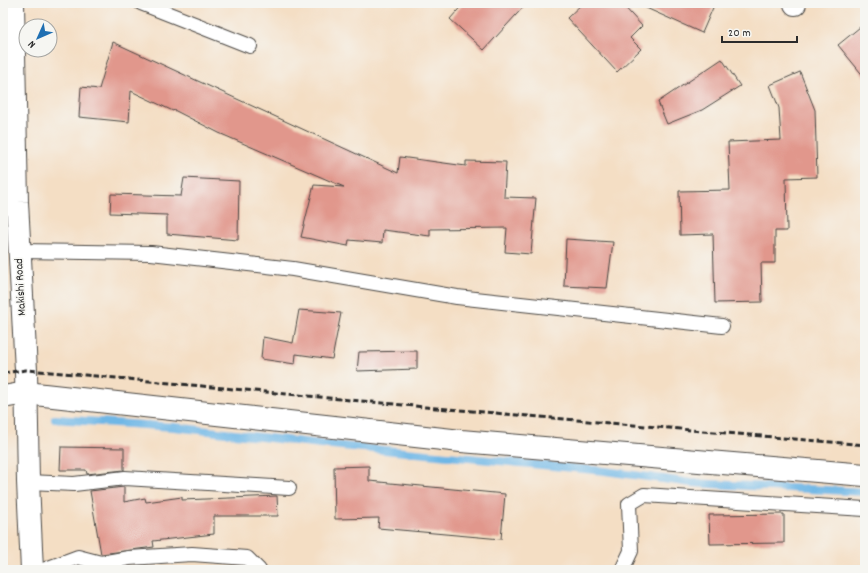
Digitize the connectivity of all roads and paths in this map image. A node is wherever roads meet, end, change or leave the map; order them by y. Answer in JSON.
{"nodes":[{"id":1,"x":13,"y":3,"type":"edge"},
{"id":2,"x":141,"y":3,"type":"edge"},
{"id":3,"x":250,"y":46,"type":"dead end"},
{"id":4,"x":10,"y":203,"type":"edge"},
{"id":5,"x":20,"y":251,"type":"junction"},
{"id":6,"x":722,"y":326,"type":"dead end"},
{"id":7,"x":26,"y":393,"type":"junction"},
{"id":8,"x":3,"y":397,"type":"edge"},
{"id":9,"x":865,"y":475,"type":"edge"},
{"id":10,"x":28,"y":482,"type":"junction"},
{"id":11,"x":289,"y":488,"type":"dead end"},
{"id":12,"x":865,"y":509,"type":"edge"},
{"id":13,"x":32,"y":570,"type":"edge"},
{"id":14,"x":43,"y":570,"type":"edge"},
{"id":15,"x":259,"y":570,"type":"edge"},
{"id":16,"x":622,"y":570,"type":"edge"}],
"edges":[{"from":1,"to":4,"type":"street","name":"Makishi Road"},
{"from":2,"to":3,"type":"lane"},
{"from":4,"to":5,"type":"street","name":"Makishi Road"},
{"from":5,"to":6,"type":"lane"},
{"from":5,"to":7,"type":"street","name":"Makishi Road"},
{"from":7,"to":8,"type":"street"},
{"from":7,"to":9,"type":"street"},
{"from":7,"to":10,"type":"street","name":"Makishi Road"},
{"from":10,"to":11,"type":"lane"},
{"from":10,"to":13,"type":"street","name":"Makishi Road"},
{"from":12,"to":16,"type":"lane"},
{"from":14,"to":15,"type":"lane"}]}
